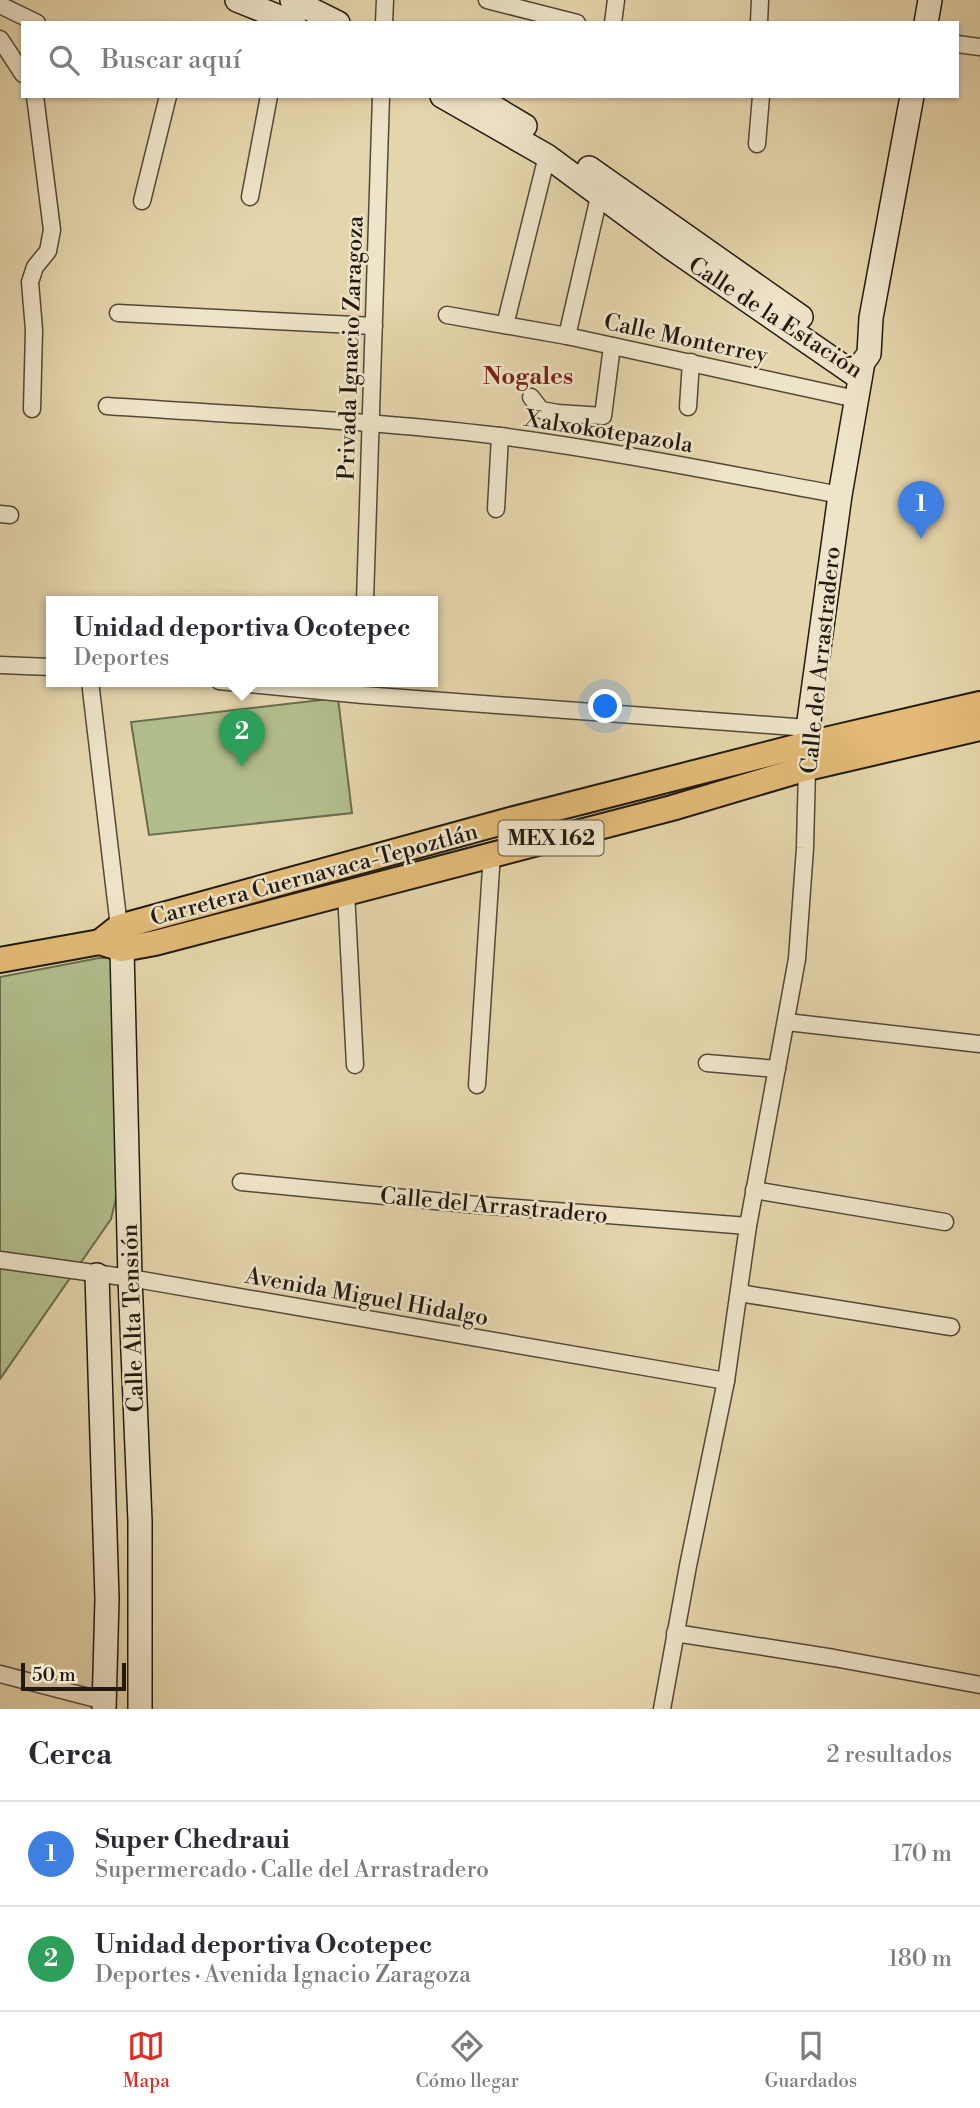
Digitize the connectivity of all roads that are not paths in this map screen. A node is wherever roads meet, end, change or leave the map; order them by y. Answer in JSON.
{"nodes":[{"id":1,"x":237,"y":0,"type":"edge"},
{"id":2,"x":292,"y":0,"type":"edge"},
{"id":3,"x":385,"y":0,"type":"edge"},
{"id":4,"x":487,"y":0,"type":"edge"},
{"id":5,"x":616,"y":0,"type":"edge"},
{"id":6,"x":760,"y":0,"type":"edge"},
{"id":7,"x":930,"y":0,"type":"edge"},
{"id":8,"x":0,"y":5,"type":"edge"},
{"id":9,"x":525,"y":5,"type":"edge"},
{"id":10,"x":33,"y":21,"type":"edge"},
{"id":11,"x":289,"y":21,"type":"edge"},
{"id":12,"x":334,"y":21,"type":"edge"},
{"id":13,"x":384,"y":21,"type":"edge"},
{"id":14,"x":571,"y":21,"type":"edge"},
{"id":15,"x":614,"y":21,"type":"edge"},
{"id":16,"x":760,"y":21,"type":"edge"},
{"id":17,"x":926,"y":21,"type":"edge"},
{"id":18,"x":0,"y":39,"type":"edge"},
{"id":19,"x":959,"y":44,"type":"edge"},
{"id":20,"x":980,"y":47,"type":"edge"},
{"id":21,"x":21,"y":71,"type":"edge"},
{"id":22,"x":35,"y":98,"type":"edge"},
{"id":23,"x":167,"y":98,"type":"edge"},
{"id":24,"x":269,"y":98,"type":"edge"},
{"id":25,"x":381,"y":98,"type":"edge"},
{"id":26,"x":446,"y":98,"type":"edge"},
{"id":27,"x":478,"y":98,"type":"edge"},
{"id":28,"x":761,"y":98,"type":"edge"},
{"id":29,"x":912,"y":98,"type":"edge"},
{"id":30,"x":757,"y":144,"type":"dead end"},
{"id":31,"x":547,"y":156,"type":"junction"},
{"id":32,"x":601,"y":186,"type":"junction"},
{"id":33,"x":250,"y":197,"type":"dead end"},
{"id":34,"x":142,"y":201,"type":"dead end"},
{"id":35,"x":118,"y":313,"type":"dead end"},
{"id":36,"x":447,"y":315,"type":"dead end"},
{"id":37,"x":505,"y":325,"type":"junction"},
{"id":38,"x":374,"y":326,"type":"junction"},
{"id":39,"x":567,"y":336,"type":"junction"},
{"id":40,"x":612,"y":346,"type":"junction"},
{"id":41,"x":691,"y":362,"type":"junction"},
{"id":42,"x":860,"y":380,"type":"junction"},
{"id":43,"x":531,"y":397,"type":"dead end"},
{"id":44,"x":107,"y":406,"type":"dead end"},
{"id":45,"x":688,"y":407,"type":"dead end"},
{"id":46,"x":32,"y":410,"type":"dead end"},
{"id":47,"x":370,"y":424,"type":"junction"},
{"id":48,"x":500,"y":436,"type":"junction"},
{"id":49,"x":840,"y":495,"type":"junction"},
{"id":50,"x":496,"y":509,"type":"dead end"},
{"id":51,"x":365,"y":596,"type":"edge"},
{"id":52,"x":0,"y":665,"type":"edge"},
{"id":53,"x":46,"y":667,"type":"edge"},
{"id":54,"x":91,"y":687,"type":"edge"},
{"id":55,"x":342,"y":687,"type":"edge"},
{"id":56,"x":363,"y":688,"type":"edge"},
{"id":57,"x":980,"y":704,"type":"edge"},
{"id":58,"x":980,"y":728,"type":"edge"},
{"id":59,"x":807,"y":747,"type":"junction"},
{"id":60,"x":492,"y":853,"type":"junction"},
{"id":61,"x":346,"y":892,"type":"junction"},
{"id":62,"x":114,"y":939,"type":"junction"},
{"id":63,"x":0,"y":960,"type":"edge"},
{"id":64,"x":787,"y":1022,"type":"junction"},
{"id":65,"x":980,"y":1044,"type":"edge"},
{"id":66,"x":707,"y":1063,"type":"dead end"},
{"id":67,"x":355,"y":1065,"type":"dead end"},
{"id":68,"x":777,"y":1069,"type":"junction"},
{"id":69,"x":477,"y":1085,"type":"dead end"},
{"id":70,"x":241,"y":1182,"type":"dead end"},
{"id":71,"x":754,"y":1190,"type":"junction"},
{"id":72,"x":945,"y":1222,"type":"dead end"},
{"id":73,"x":748,"y":1226,"type":"junction"},
{"id":74,"x":0,"y":1260,"type":"edge"},
{"id":75,"x":97,"y":1275,"type":"junction"},
{"id":76,"x":130,"y":1278,"type":"junction"},
{"id":77,"x":739,"y":1293,"type":"junction"},
{"id":78,"x":951,"y":1327,"type":"dead end"},
{"id":79,"x":726,"y":1381,"type":"junction"},
{"id":80,"x":101,"y":1416,"type":"junction"},
{"id":81,"x":136,"y":1438,"type":"junction"},
{"id":82,"x":105,"y":1520,"type":"junction"},
{"id":83,"x":140,"y":1521,"type":"junction"},
{"id":84,"x":107,"y":1599,"type":"junction"},
{"id":85,"x":141,"y":1599,"type":"junction"},
{"id":86,"x":675,"y":1633,"type":"junction"},
{"id":87,"x":0,"y":1674,"type":"edge"},
{"id":88,"x":980,"y":1685,"type":"edge"},
{"id":89,"x":104,"y":1705,"type":"edge"},
{"id":90,"x":140,"y":1709,"type":"edge"},
{"id":91,"x":662,"y":1709,"type":"edge"}],
"edges":[{"from":1,"to":11,"type":"street"},
{"from":2,"to":12,"type":"street"},
{"from":3,"to":13,"type":"street"},
{"from":4,"to":9,"type":"street"},
{"from":5,"to":15,"type":"street"},
{"from":6,"to":16,"type":"street"},
{"from":7,"to":17,"type":"street"},
{"from":8,"to":10,"type":"street"},
{"from":9,"to":14,"type":"street"},
{"from":18,"to":21,"type":"street"},
{"from":19,"to":20,"type":"street"},
{"from":22,"to":46,"type":"street"},
{"from":23,"to":34,"type":"street"},
{"from":24,"to":33,"type":"street"},
{"from":25,"to":38,"type":"street","name":"Privada Ignacio Zaragoza"},
{"from":26,"to":31,"type":"street","name":"Calle de la Estación"},
{"from":27,"to":32,"type":"street","name":"Calle de la Estación"},
{"from":28,"to":30,"type":"street"},
{"from":29,"to":42,"type":"street","name":"Calle del Arrastradero"},
{"from":31,"to":32,"type":"street","name":"Calle de la Estación"},
{"from":31,"to":37,"type":"street"},
{"from":32,"to":39,"type":"street"},
{"from":32,"to":42,"type":"street","name":"Calle de la Estación"},
{"from":35,"to":38,"type":"street"},
{"from":36,"to":37,"type":"street","name":"Calle Monterrey"},
{"from":37,"to":39,"type":"street","name":"Calle Monterrey"},
{"from":38,"to":47,"type":"street","name":"Privada Ignacio Zaragoza"},
{"from":39,"to":40,"type":"street","name":"Calle Monterrey"},
{"from":40,"to":41,"type":"street","name":"Calle Monterrey"},
{"from":40,"to":43,"type":"street"},
{"from":41,"to":42,"type":"street","name":"Calle Monterrey"},
{"from":41,"to":45,"type":"street"},
{"from":42,"to":49,"type":"street","name":"Calle del Arrastradero"},
{"from":44,"to":47,"type":"street","name":"Xalxokotepazola"},
{"from":47,"to":48,"type":"street","name":"Xalxokotepazola"},
{"from":47,"to":51,"type":"street","name":"Privada Ignacio Zaragoza"},
{"from":48,"to":49,"type":"street","name":"Xalxokotepazola"},
{"from":48,"to":50,"type":"street"},
{"from":49,"to":59,"type":"street","name":"Calle del Arrastradero"},
{"from":52,"to":53,"type":"street"},
{"from":54,"to":62,"type":"street"},
{"from":55,"to":56,"type":"street"},
{"from":56,"to":59,"type":"street"},
{"from":57,"to":59,"type":"main road","name":"Carretera Cuernavaca-Tepoztlán","number":"MEX 162"},
{"from":58,"to":59,"type":"main road","name":"Carretera Cuernavaca-Tepoztlán","number":"MEX 162"},
{"from":59,"to":60,"type":"main road","name":"Carretera Cuernavaca-Tepoztlán","number":"MEX 162"},
{"from":59,"to":62,"type":"main road","name":"Carretera Cuernavaca-Tepoztlán","number":"MEX 162"},
{"from":59,"to":64,"type":"street","name":"Calle del Arrastradero"},
{"from":60,"to":61,"type":"main road","name":"Carretera Cuernavaca-Tepoztlán","number":"MEX 162"},
{"from":60,"to":69,"type":"street"},
{"from":61,"to":62,"type":"main road","name":"Carretera Cuernavaca-Tepoztlán","number":"MEX 162"},
{"from":61,"to":67,"type":"street"},
{"from":62,"to":63,"type":"main road","name":"Carretera Cuernavaca-Tepoztlán","number":"MEX 162"},
{"from":62,"to":76,"type":"street","name":"Calle Alta Tensión"},
{"from":64,"to":65,"type":"street"},
{"from":64,"to":68,"type":"street","name":"Calle del Arrastradero"},
{"from":66,"to":68,"type":"street"},
{"from":68,"to":71,"type":"street","name":"Calle del Arrastradero"},
{"from":70,"to":73,"type":"street","name":"Calle del Arrastradero"},
{"from":71,"to":72,"type":"street"},
{"from":71,"to":73,"type":"street","name":"Calle del Arrastradero"},
{"from":73,"to":77,"type":"street","name":"Calle del Arrastradero"},
{"from":74,"to":75,"type":"street","name":"Avenida Miguel Hidalgo"},
{"from":75,"to":76,"type":"street","name":"Avenida Miguel Hidalgo"},
{"from":75,"to":80,"type":"street","name":"Calle Alta Tensión"},
{"from":76,"to":79,"type":"street","name":"Avenida Miguel Hidalgo"},
{"from":76,"to":81,"type":"street","name":"Calle Alta Tensión"},
{"from":77,"to":78,"type":"street"},
{"from":77,"to":79,"type":"street","name":"Calle del Arrastradero"},
{"from":79,"to":86,"type":"street","name":"Calle del Arrastradero"},
{"from":80,"to":81,"type":"street"},
{"from":80,"to":82,"type":"street","name":"Calle Alta Tensión"},
{"from":81,"to":83,"type":"street","name":"Calle Alta Tensión"},
{"from":82,"to":83,"type":"street"},
{"from":82,"to":84,"type":"street","name":"Calle Alta Tensión"},
{"from":83,"to":85,"type":"street","name":"Calle Alta Tensión"},
{"from":84,"to":85,"type":"street"},
{"from":84,"to":89,"type":"street","name":"Calle Alta Tensión"},
{"from":85,"to":90,"type":"street","name":"Calle Alta Tensión"},
{"from":86,"to":88,"type":"street"},
{"from":86,"to":91,"type":"street","name":"Calle del Arrastradero"},
{"from":87,"to":89,"type":"street"}]}
